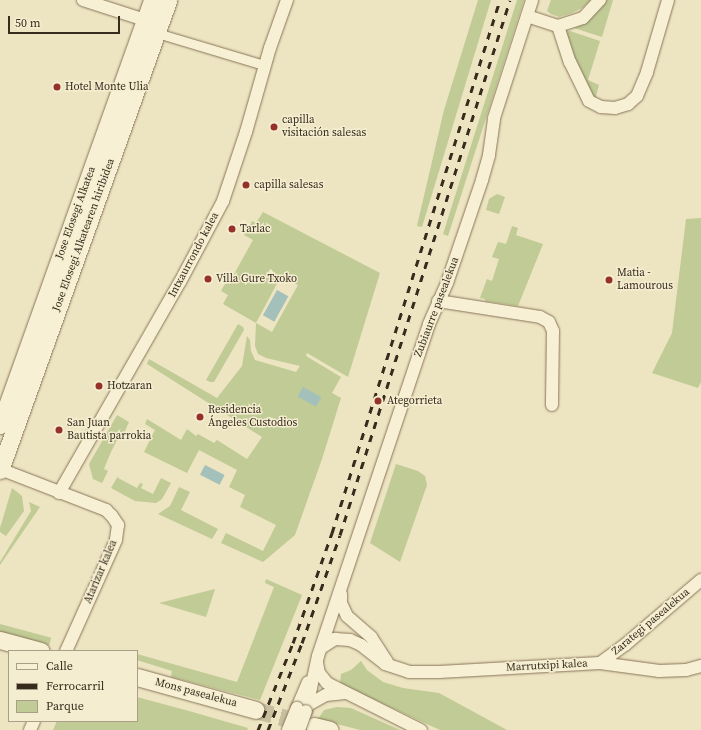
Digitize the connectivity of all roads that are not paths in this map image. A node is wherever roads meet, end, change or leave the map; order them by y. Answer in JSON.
{"nodes":[{"id":1,"x":83,"y":0,"type":"edge"},
{"id":2,"x":152,"y":0,"type":"edge"},
{"id":3,"x":168,"y":0,"type":"edge"},
{"id":4,"x":287,"y":0,"type":"edge"},
{"id":5,"x":532,"y":0,"type":"edge"},
{"id":6,"x":600,"y":0,"type":"edge"},
{"id":7,"x":668,"y":0,"type":"edge"},
{"id":8,"x":527,"y":16,"type":"junction"},
{"id":9,"x":145,"y":20,"type":"junction"},
{"id":10,"x":558,"y":26,"type":"junction"},
{"id":11,"x":157,"y":32,"type":"junction"},
{"id":12,"x":264,"y":65,"type":"junction"},
{"id":13,"x":438,"y":300,"type":"junction"},
{"id":14,"x":552,"y":405,"type":"dead end"},
{"id":15,"x":0,"y":425,"type":"edge"},
{"id":16,"x":0,"y":469,"type":"edge"},
{"id":17,"x":59,"y":493,"type":"junction"},
{"id":18,"x":701,"y":580,"type":"edge"},
{"id":19,"x":341,"y":590,"type":"junction"},
{"id":20,"x":0,"y":640,"type":"edge"},
{"id":21,"x":37,"y":650,"type":"edge"},
{"id":22,"x":66,"y":650,"type":"edge"},
{"id":23,"x":319,"y":655,"type":"junction"},
{"id":24,"x":600,"y":663,"type":"junction"},
{"id":25,"x":701,"y":666,"type":"edge"},
{"id":26,"x":392,"y":667,"type":"junction"},
{"id":27,"x":138,"y":677,"type":"edge"},
{"id":28,"x":346,"y":693,"type":"junction"},
{"id":29,"x":256,"y":710,"type":"tunnel mouth"},
{"id":30,"x":308,"y":717,"type":"edge"},
{"id":31,"x":288,"y":730,"type":"edge"},
{"id":32,"x":291,"y":730,"type":"edge"},
{"id":33,"x":421,"y":730,"type":"edge"}],
"edges":[{"from":1,"to":9,"type":"street"},
{"from":2,"to":9,"type":"main road","name":"Jose Elosegi Alkatea"},
{"from":3,"to":11,"type":"main road","name":"Jose Elosegi Alkatearen hiribidea"},
{"from":4,"to":12,"type":"street","name":"Intxaurrondo kalea"},
{"from":5,"to":8,"type":"street","name":"Zubiaurre pasealekua"},
{"from":6,"to":10,"type":"street"},
{"from":7,"to":10,"type":"street"},
{"from":8,"to":10,"type":"street"},
{"from":8,"to":13,"type":"street","name":"Zubiaurre pasealekua"},
{"from":9,"to":15,"type":"main road","name":"Jose Elosegi Alkatea"},
{"from":11,"to":12,"type":"street"},
{"from":11,"to":16,"type":"main road","name":"Jose Elosegi Alkatearen hiribidea"},
{"from":12,"to":17,"type":"street","name":"Intxaurrondo kalea"},
{"from":13,"to":14,"type":"street"},
{"from":13,"to":19,"type":"street","name":"Zubiaurre pasealekua"},
{"from":16,"to":17,"type":"street","name":"Atarizar kalea"},
{"from":17,"to":22,"type":"street","name":"Atarizar kalea"},
{"from":18,"to":24,"type":"street","name":"Zarategi pasealekua"},
{"from":19,"to":23,"type":"street","name":"Zubiaurre pasealekua"},
{"from":19,"to":26,"type":"street"},
{"from":20,"to":21,"type":"main road"},
{"from":23,"to":26,"type":"street","name":"Marrutxipi kalea"},
{"from":23,"to":28,"type":"street"},
{"from":23,"to":30,"type":"street","name":"Zubiaurre pasealekua"},
{"from":24,"to":25,"type":"street","name":"Marrutxipi kalea"},
{"from":24,"to":26,"type":"street","name":"Marrutxipi kalea"},
{"from":27,"to":29,"type":"main road","name":"Mons pasealekua"},
{"from":28,"to":30,"type":"street"},
{"from":28,"to":33,"type":"street"},
{"from":30,"to":31,"type":"street","name":"Zubiaurre pasealekua","bridge":true},
{"from":30,"to":32,"type":"street"}]}
